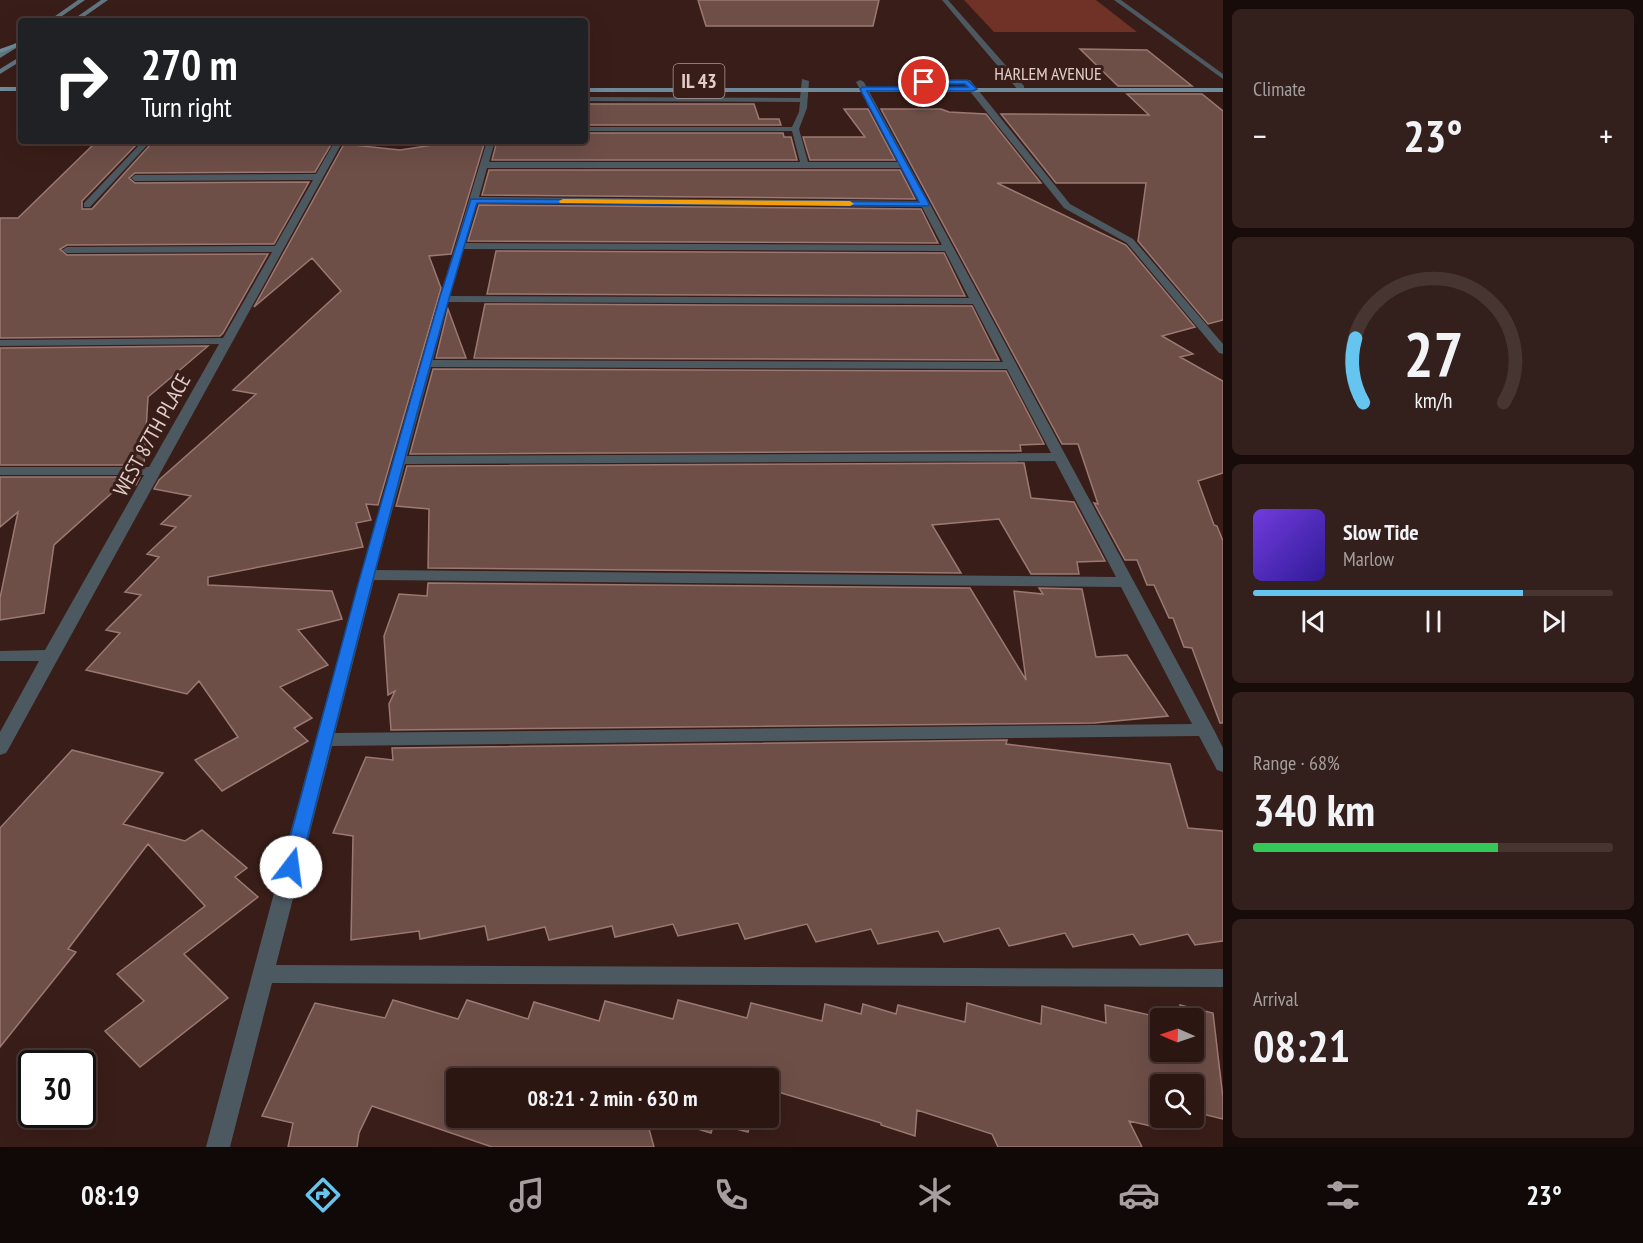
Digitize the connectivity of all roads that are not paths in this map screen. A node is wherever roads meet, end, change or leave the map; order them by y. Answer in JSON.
{"nodes":[{"id":1,"x":82,"y":0,"type":"edge"},
{"id":2,"x":105,"y":0,"type":"edge"},
{"id":3,"x":945,"y":0,"type":"edge"},
{"id":4,"x":1117,"y":0,"type":"edge"},
{"id":5,"x":55,"y":18,"type":"edge"},
{"id":6,"x":78,"y":18,"type":"edge"},
{"id":7,"x":18,"y":44,"type":"edge"},
{"id":8,"x":0,"y":54,"type":"edge"},
{"id":9,"x":18,"y":60,"type":"edge"},
{"id":10,"x":0,"y":72,"type":"edge"},
{"id":11,"x":0,"y":80,"type":"edge"},
{"id":12,"x":18,"y":80,"type":"edge"},
{"id":13,"x":1223,"y":80,"type":"edge"},
{"id":14,"x":657,"y":81,"type":"dead end"},
{"id":15,"x":1016,"y":82,"type":"junction"},
{"id":16,"x":804,"y":85,"type":"junction"},
{"id":17,"x":862,"y":85,"type":"junction"},
{"id":18,"x":970,"y":85,"type":"junction"},
{"id":19,"x":1021,"y":88,"type":"junction"},
{"id":20,"x":0,"y":89,"type":"edge"},
{"id":21,"x":18,"y":89,"type":"edge"},
{"id":22,"x":588,"y":90,"type":"edge"},
{"id":23,"x":1223,"y":90,"type":"edge"},
{"id":24,"x":588,"y":99,"type":"edge"},
{"id":25,"x":805,"y":100,"type":"junction"},
{"id":26,"x":588,"y":129,"type":"edge"},
{"id":27,"x":795,"y":129,"type":"junction"},
{"id":28,"x":144,"y":144,"type":"edge"},
{"id":29,"x":337,"y":144,"type":"edge"},
{"id":30,"x":490,"y":144,"type":"edge"},
{"id":31,"x":484,"y":165,"type":"junction"},
{"id":32,"x":805,"y":165,"type":"junction"},
{"id":33,"x":904,"y":165,"type":"junction"},
{"id":34,"x":319,"y":177,"type":"junction"},
{"id":35,"x":135,"y":178,"type":"dead end"},
{"id":36,"x":474,"y":200,"type":"junction"},
{"id":37,"x":925,"y":204,"type":"junction"},
{"id":38,"x":87,"y":205,"type":"dead end"},
{"id":39,"x":461,"y":246,"type":"junction"},
{"id":40,"x":948,"y":248,"type":"junction"},
{"id":41,"x":278,"y":249,"type":"junction"},
{"id":42,"x":67,"y":250,"type":"dead end"},
{"id":43,"x":444,"y":300,"type":"junction"},
{"id":44,"x":976,"y":301,"type":"junction"},
{"id":45,"x":227,"y":341,"type":"junction"},
{"id":46,"x":0,"y":343,"type":"edge"},
{"id":47,"x":1223,"y":351,"type":"edge"},
{"id":48,"x":428,"y":363,"type":"junction"},
{"id":49,"x":1011,"y":366,"type":"junction"},
{"id":50,"x":1059,"y":458,"type":"junction"},
{"id":51,"x":400,"y":460,"type":"junction"},
{"id":52,"x":0,"y":471,"type":"edge"},
{"id":53,"x":154,"y":471,"type":"junction"},
{"id":54,"x":368,"y":575,"type":"junction"},
{"id":55,"x":1125,"y":582,"type":"junction"},
{"id":56,"x":50,"y":655,"type":"junction"},
{"id":57,"x":0,"y":656,"type":"edge"},
{"id":58,"x":1205,"y":730,"type":"junction"},
{"id":59,"x":324,"y":740,"type":"junction"},
{"id":60,"x":0,"y":748,"type":"edge"},
{"id":61,"x":1223,"y":765,"type":"edge"},
{"id":62,"x":263,"y":974,"type":"junction"},
{"id":63,"x":1223,"y":978,"type":"edge"},
{"id":64,"x":218,"y":1147,"type":"edge"}],
"edges":[{"from":1,"to":5,"type":"main road"},
{"from":2,"to":6,"type":"main road"},
{"from":3,"to":15,"type":"street"},
{"from":4,"to":13,"type":"street"},
{"from":7,"to":8,"type":"main road"},
{"from":9,"to":10,"type":"main road"},
{"from":11,"to":12,"type":"main road"},
{"from":13,"to":15,"type":"main road","name":"HARLEM AVENUE","number":"IL 43"},
{"from":14,"to":16,"type":"main road","name":"HARLEM AVENUE","number":"IL 43"},
{"from":15,"to":18,"type":"main road","name":"HARLEM AVENUE","number":"IL 43"},
{"from":15,"to":19,"type":"street"},
{"from":16,"to":17,"type":"main road","name":"HARLEM AVENUE","number":"IL 43"},
{"from":16,"to":22,"type":"main road","name":"HARLEM AVENUE","number":"IL 43"},
{"from":16,"to":25,"type":"street"},
{"from":17,"to":18,"type":"main road","name":"HARLEM AVENUE","number":"IL 43"},
{"from":17,"to":33,"type":"street"},
{"from":18,"to":19,"type":"main road","name":"HARLEM AVENUE","number":"IL 43"},
{"from":18,"to":47,"type":"street"},
{"from":19,"to":23,"type":"main road","name":"HARLEM AVENUE","number":"IL 43"},
{"from":20,"to":21,"type":"main road"},
{"from":24,"to":25,"type":"street"},
{"from":25,"to":27,"type":"street"},
{"from":26,"to":27,"type":"street"},
{"from":27,"to":32,"type":"street"},
{"from":28,"to":38,"type":"street"},
{"from":29,"to":34,"type":"street","name":"WEST 87TH PLACE"},
{"from":30,"to":31,"type":"street"},
{"from":31,"to":32,"type":"street"},
{"from":31,"to":36,"type":"street"},
{"from":32,"to":33,"type":"street"},
{"from":33,"to":37,"type":"street"},
{"from":34,"to":35,"type":"street"},
{"from":34,"to":41,"type":"street","name":"WEST 87TH PLACE"},
{"from":36,"to":37,"type":"street"},
{"from":36,"to":39,"type":"street"},
{"from":37,"to":40,"type":"street"},
{"from":39,"to":40,"type":"street"},
{"from":39,"to":43,"type":"street"},
{"from":40,"to":44,"type":"street"},
{"from":41,"to":42,"type":"street"},
{"from":41,"to":45,"type":"street","name":"WEST 87TH PLACE"},
{"from":43,"to":44,"type":"street"},
{"from":43,"to":48,"type":"street"},
{"from":44,"to":49,"type":"street"},
{"from":45,"to":46,"type":"street"},
{"from":45,"to":53,"type":"street","name":"WEST 87TH PLACE"},
{"from":48,"to":49,"type":"street"},
{"from":48,"to":51,"type":"street"},
{"from":49,"to":50,"type":"street"},
{"from":50,"to":51,"type":"street"},
{"from":50,"to":55,"type":"street"},
{"from":51,"to":54,"type":"street"},
{"from":52,"to":53,"type":"street"},
{"from":53,"to":56,"type":"street","name":"WEST 87TH PLACE"},
{"from":54,"to":55,"type":"street"},
{"from":54,"to":59,"type":"street"},
{"from":55,"to":58,"type":"street"},
{"from":56,"to":57,"type":"street"},
{"from":56,"to":60,"type":"street","name":"WEST 87TH PLACE"},
{"from":58,"to":59,"type":"street"},
{"from":58,"to":61,"type":"street"},
{"from":59,"to":62,"type":"street"},
{"from":62,"to":63,"type":"street"},
{"from":62,"to":64,"type":"street"}]}
